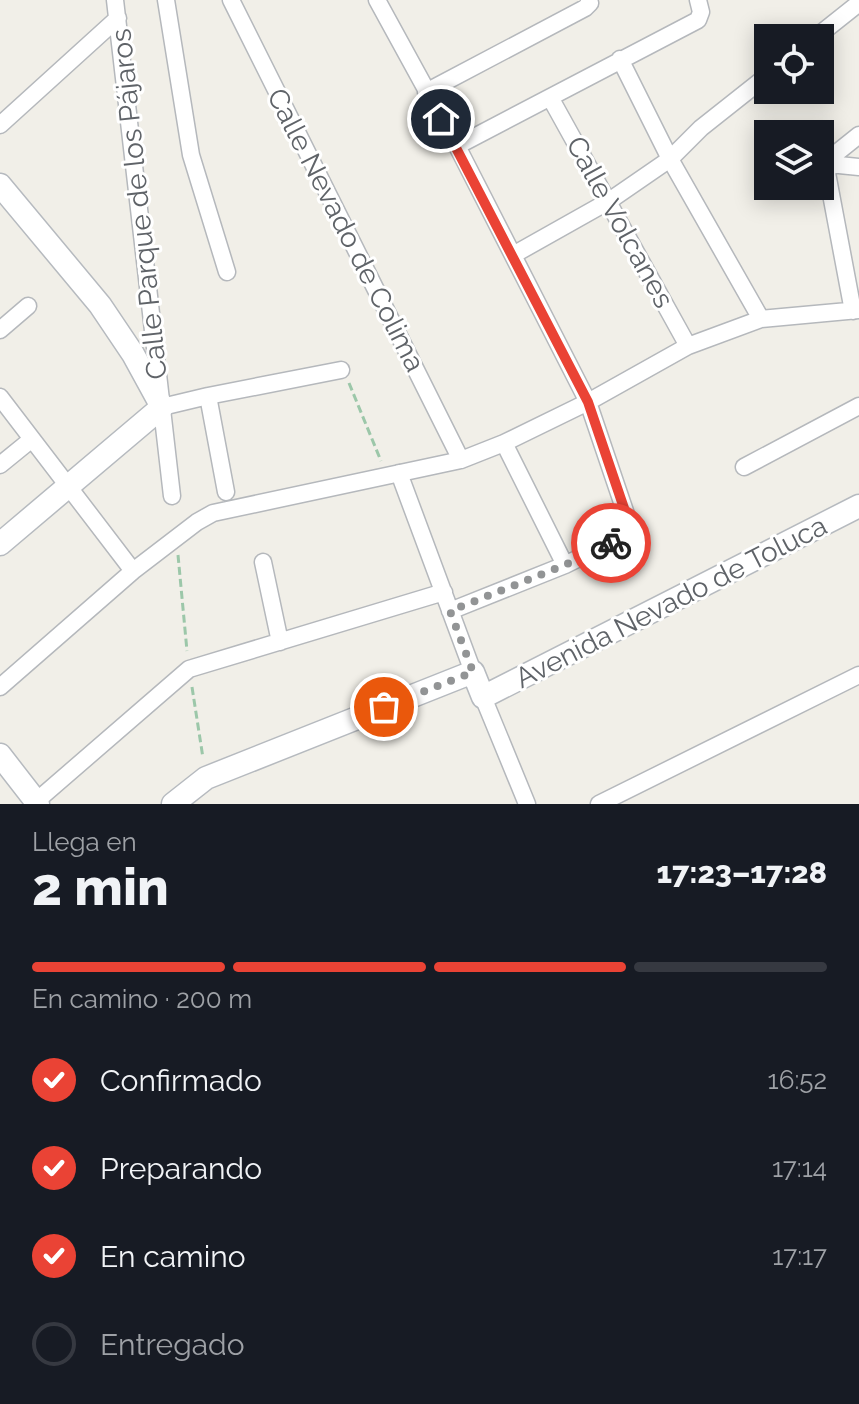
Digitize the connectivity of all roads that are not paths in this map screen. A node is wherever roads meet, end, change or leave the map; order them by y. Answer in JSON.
{"nodes":[{"id":1,"x":115,"y":0,"type":"edge"},
{"id":2,"x":166,"y":0,"type":"edge"},
{"id":3,"x":231,"y":0,"type":"edge"},
{"id":4,"x":377,"y":0,"type":"edge"},
{"id":5,"x":589,"y":0,"type":"edge"},
{"id":6,"x":698,"y":0,"type":"edge"},
{"id":7,"x":859,"y":3,"type":"edge"},
{"id":8,"x":118,"y":18,"type":"junction"},
{"id":9,"x":833,"y":24,"type":"edge"},
{"id":10,"x":620,"y":59,"type":"junction"},
{"id":11,"x":754,"y":86,"type":"edge"},
{"id":12,"x":426,"y":92,"type":"junction"},
{"id":13,"x":551,"y":99,"type":"junction"},
{"id":14,"x":0,"y":125,"type":"edge"},
{"id":15,"x":859,"y":135,"type":"edge"},
{"id":16,"x":457,"y":146,"type":"junction"},
{"id":17,"x":834,"y":155,"type":"edge"},
{"id":18,"x":670,"y":159,"type":"junction"},
{"id":19,"x":834,"y":164,"type":"edge"},
{"id":20,"x":859,"y":167,"type":"edge"},
{"id":21,"x":0,"y":185,"type":"edge"},
{"id":22,"x":833,"y":200,"type":"edge"},
{"id":23,"x":609,"y":201,"type":"junction"},
{"id":24,"x":513,"y":255,"type":"junction"},
{"id":25,"x":227,"y":272,"type":"dead end"},
{"id":26,"x":28,"y":306,"type":"dead end"},
{"id":27,"x":856,"y":311,"type":"edge"},
{"id":28,"x":761,"y":319,"type":"junction"},
{"id":29,"x":0,"y":330,"type":"edge"},
{"id":30,"x":688,"y":346,"type":"junction"},
{"id":31,"x":341,"y":370,"type":"road end"},
{"id":32,"x":208,"y":396,"type":"junction"},
{"id":33,"x":0,"y":397,"type":"edge"},
{"id":34,"x":588,"y":402,"type":"junction"},
{"id":35,"x":859,"y":406,"type":"edge"},
{"id":36,"x":162,"y":407,"type":"junction"},
{"id":37,"x":32,"y":439,"type":"junction"},
{"id":38,"x":504,"y":443,"type":"junction"},
{"id":39,"x":461,"y":460,"type":"junction"},
{"id":40,"x":0,"y":465,"type":"edge"},
{"id":41,"x":744,"y":467,"type":"dead end"},
{"id":42,"x":393,"y":474,"type":"junction"},
{"id":43,"x":68,"y":486,"type":"junction"},
{"id":44,"x":226,"y":492,"type":"dead end"},
{"id":45,"x":172,"y":496,"type":"dead end"},
{"id":46,"x":859,"y":506,"type":"edge"},
{"id":47,"x":0,"y":544,"type":"edge"},
{"id":48,"x":263,"y":562,"type":"dead end"},
{"id":49,"x":565,"y":565,"type":"junction"},
{"id":50,"x":133,"y":571,"type":"junction"},
{"id":51,"x":444,"y":592,"type":"junction"},
{"id":52,"x":450,"y":611,"type":"junction"},
{"id":53,"x":280,"y":642,"type":"junction"},
{"id":54,"x":473,"y":672,"type":"junction"},
{"id":55,"x":859,"y":675,"type":"edge"},
{"id":56,"x":0,"y":687,"type":"edge"},
{"id":57,"x":483,"y":697,"type":"junction"},
{"id":58,"x":0,"y":755,"type":"edge"},
{"id":59,"x":36,"y":803,"type":"edge"},
{"id":60,"x":173,"y":804,"type":"edge"},
{"id":61,"x":527,"y":804,"type":"edge"},
{"id":62,"x":599,"y":804,"type":"edge"}],
"edges":[{"from":1,"to":8,"type":"street","name":"Calle Parque de los Pájaros"},
{"from":2,"to":25,"type":"street"},
{"from":3,"to":39,"type":"street","name":"Calle Nevado de Colima"},
{"from":4,"to":12,"type":"street"},
{"from":5,"to":12,"type":"street"},
{"from":6,"to":10,"type":"street"},
{"from":7,"to":9,"type":"street"},
{"from":8,"to":14,"type":"street"},
{"from":8,"to":36,"type":"street","name":"Calle Parque de los Pájaros"},
{"from":10,"to":13,"type":"street"},
{"from":10,"to":18,"type":"street"},
{"from":11,"to":18,"type":"street"},
{"from":12,"to":16,"type":"street"},
{"from":13,"to":16,"type":"street"},
{"from":13,"to":23,"type":"street","name":"Calle Volcanes"},
{"from":15,"to":17,"type":"street"},
{"from":16,"to":24,"type":"street"},
{"from":18,"to":23,"type":"street"},
{"from":18,"to":28,"type":"street"},
{"from":19,"to":20,"type":"street"},
{"from":21,"to":36,"type":"street"},
{"from":22,"to":27,"type":"street"},
{"from":23,"to":24,"type":"street"},
{"from":23,"to":30,"type":"street","name":"Calle Volcanes"},
{"from":24,"to":34,"type":"street"},
{"from":26,"to":29,"type":"street"},
{"from":27,"to":28,"type":"street"},
{"from":28,"to":30,"type":"street"},
{"from":30,"to":34,"type":"street"},
{"from":31,"to":32,"type":"street"},
{"from":32,"to":36,"type":"street"},
{"from":32,"to":44,"type":"street"},
{"from":33,"to":37,"type":"street"},
{"from":34,"to":38,"type":"street"},
{"from":34,"to":49,"type":"street"},
{"from":35,"to":41,"type":"street"},
{"from":36,"to":43,"type":"street"},
{"from":36,"to":45,"type":"street","name":"Calle Parque de los Pájaros"},
{"from":37,"to":40,"type":"street"},
{"from":37,"to":43,"type":"street"},
{"from":38,"to":39,"type":"street"},
{"from":38,"to":49,"type":"street"},
{"from":39,"to":42,"type":"street"},
{"from":42,"to":50,"type":"street"},
{"from":42,"to":51,"type":"street"},
{"from":43,"to":47,"type":"street"},
{"from":43,"to":50,"type":"street"},
{"from":46,"to":57,"type":"street","name":"Avenida Nevado de Toluca"},
{"from":48,"to":53,"type":"street"},
{"from":49,"to":52,"type":"street"},
{"from":50,"to":56,"type":"street"},
{"from":51,"to":52,"type":"street"},
{"from":51,"to":53,"type":"street"},
{"from":52,"to":54,"type":"street"},
{"from":53,"to":59,"type":"street"},
{"from":54,"to":57,"type":"street"},
{"from":54,"to":60,"type":"street"},
{"from":55,"to":62,"type":"street"},
{"from":57,"to":61,"type":"street"},
{"from":58,"to":59,"type":"street"}]}
